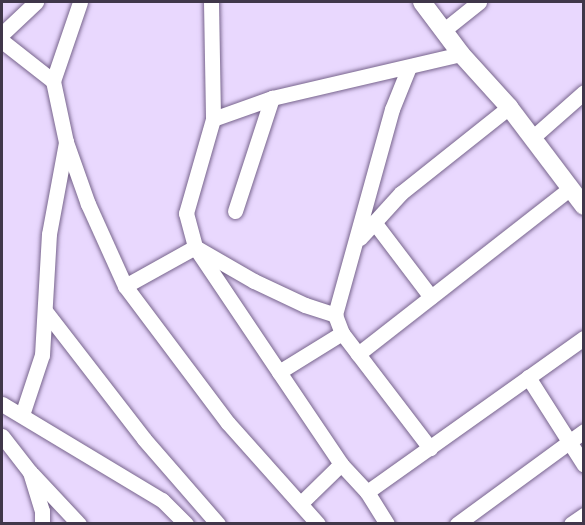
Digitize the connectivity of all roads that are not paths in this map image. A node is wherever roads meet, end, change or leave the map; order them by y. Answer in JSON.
{"nodes":[{"id":1,"x":36,"y":2,"type":"edge"},
{"id":2,"x":80,"y":2,"type":"edge"},
{"id":3,"x":211,"y":2,"type":"edge"},
{"id":4,"x":422,"y":2,"type":"edge"},
{"id":5,"x":479,"y":2,"type":"edge"},
{"id":6,"x":444,"y":30,"type":"junction"},
{"id":7,"x":2,"y":34,"type":"edge"},
{"id":8,"x":2,"y":41,"type":"edge"},
{"id":9,"x":461,"y":54,"type":"junction"},
{"id":10,"x":409,"y":67,"type":"junction"},
{"id":11,"x":53,"y":81,"type":"junction"},
{"id":12,"x":584,"y":92,"type":"edge"},
{"id":13,"x":272,"y":98,"type":"junction"},
{"id":14,"x":509,"y":107,"type":"junction"},
{"id":15,"x":213,"y":119,"type":"junction"},
{"id":16,"x":532,"y":138,"type":"junction"},
{"id":17,"x":66,"y":142,"type":"junction"},
{"id":18,"x":569,"y":189,"type":"junction"},
{"id":19,"x":584,"y":206,"type":"edge"},
{"id":20,"x":235,"y":211,"type":"dead end"},
{"id":21,"x":374,"y":222,"type":"junction"},
{"id":22,"x":354,"y":245,"type":"junction"},
{"id":23,"x":195,"y":247,"type":"junction"},
{"id":24,"x":125,"y":286,"type":"junction"},
{"id":25,"x":431,"y":297,"type":"junction"},
{"id":26,"x":46,"y":312,"type":"junction"},
{"id":27,"x":335,"y":315,"type":"junction"},
{"id":28,"x":342,"y":333,"type":"junction"},
{"id":29,"x":584,"y":338,"type":"edge"},
{"id":30,"x":358,"y":354,"type":"junction"},
{"id":31,"x":279,"y":372,"type":"junction"},
{"id":32,"x":528,"y":377,"type":"junction"},
{"id":33,"x":2,"y":404,"type":"edge"},
{"id":34,"x":22,"y":415,"type":"junction"},
{"id":35,"x":584,"y":432,"type":"edge"},
{"id":36,"x":2,"y":436,"type":"edge"},
{"id":37,"x":569,"y":442,"type":"junction"},
{"id":38,"x":430,"y":448,"type":"junction"},
{"id":39,"x":341,"y":464,"type":"junction"},
{"id":40,"x":584,"y":465,"type":"edge"},
{"id":41,"x":30,"y":472,"type":"junction"},
{"id":42,"x":367,"y":492,"type":"junction"},
{"id":43,"x":301,"y":503,"type":"junction"},
{"id":44,"x":584,"y":515,"type":"edge"},
{"id":45,"x":42,"y":524,"type":"edge"},
{"id":46,"x":78,"y":524,"type":"edge"},
{"id":47,"x":186,"y":524,"type":"edge"},
{"id":48,"x":218,"y":524,"type":"edge"},
{"id":49,"x":318,"y":524,"type":"edge"},
{"id":50,"x":387,"y":524,"type":"edge"},
{"id":51,"x":457,"y":524,"type":"edge"},
{"id":52,"x":571,"y":524,"type":"edge"}],
"edges":[{"from":1,"to":7,"type":"street"},
{"from":2,"to":11,"type":"street"},
{"from":3,"to":15,"type":"street"},
{"from":4,"to":6,"type":"street"},
{"from":5,"to":6,"type":"street"},
{"from":6,"to":9,"type":"street"},
{"from":8,"to":11,"type":"street"},
{"from":9,"to":10,"type":"street"},
{"from":9,"to":14,"type":"street"},
{"from":10,"to":13,"type":"street"},
{"from":10,"to":22,"type":"street"},
{"from":11,"to":17,"type":"street"},
{"from":12,"to":16,"type":"street"},
{"from":13,"to":15,"type":"street"},
{"from":13,"to":20,"type":"street"},
{"from":14,"to":16,"type":"street"},
{"from":14,"to":21,"type":"street"},
{"from":15,"to":23,"type":"street"},
{"from":16,"to":18,"type":"street"},
{"from":17,"to":24,"type":"street"},
{"from":17,"to":26,"type":"street"},
{"from":18,"to":19,"type":"street"},
{"from":18,"to":25,"type":"street"},
{"from":21,"to":22,"type":"street"},
{"from":21,"to":25,"type":"street"},
{"from":22,"to":27,"type":"street"},
{"from":23,"to":24,"type":"street"},
{"from":23,"to":27,"type":"street"},
{"from":23,"to":31,"type":"street"},
{"from":24,"to":43,"type":"street"},
{"from":25,"to":30,"type":"street"},
{"from":26,"to":34,"type":"street"},
{"from":26,"to":48,"type":"street"},
{"from":27,"to":28,"type":"street"},
{"from":28,"to":30,"type":"street"},
{"from":28,"to":31,"type":"street"},
{"from":29,"to":32,"type":"street"},
{"from":30,"to":38,"type":"street"},
{"from":31,"to":39,"type":"street"},
{"from":32,"to":37,"type":"street"},
{"from":32,"to":38,"type":"street"},
{"from":33,"to":34,"type":"street"},
{"from":34,"to":47,"type":"street"},
{"from":35,"to":37,"type":"street"},
{"from":36,"to":41,"type":"street"},
{"from":37,"to":40,"type":"street"},
{"from":37,"to":51,"type":"street"},
{"from":38,"to":42,"type":"street"},
{"from":39,"to":42,"type":"street"},
{"from":39,"to":43,"type":"street"},
{"from":41,"to":45,"type":"street"},
{"from":41,"to":46,"type":"street"},
{"from":42,"to":50,"type":"street"},
{"from":43,"to":49,"type":"street"},
{"from":44,"to":52,"type":"street"}]}
